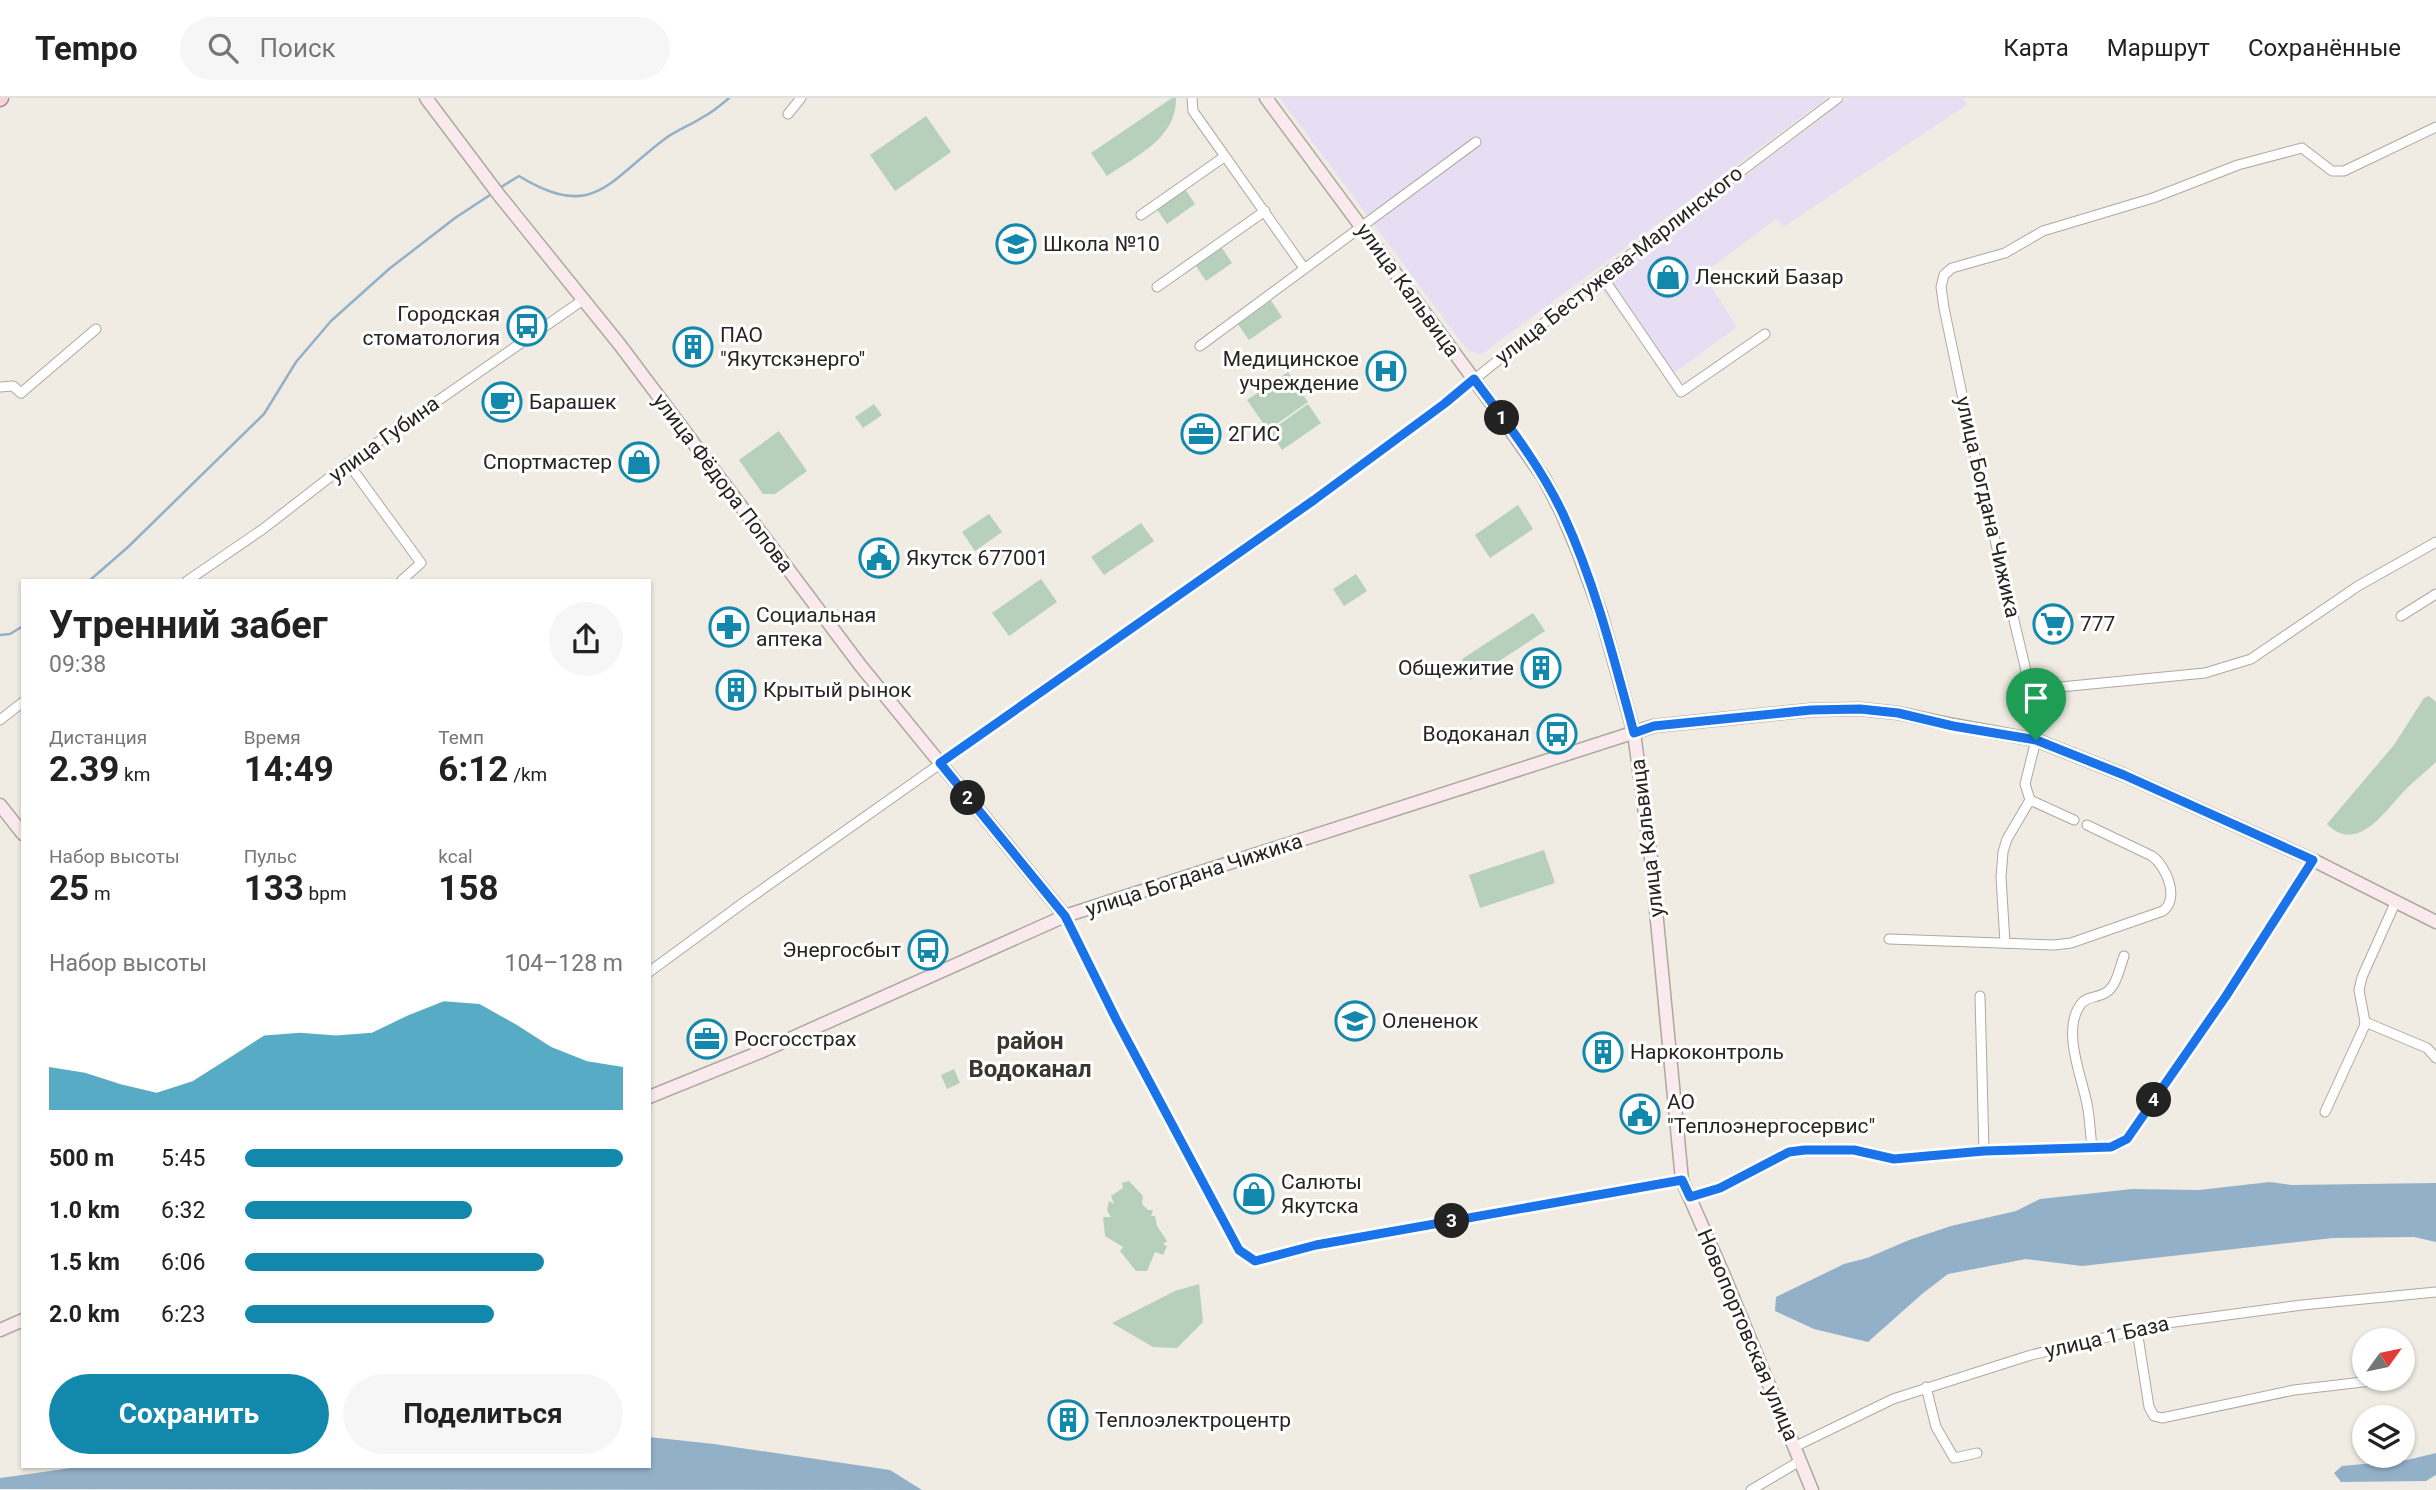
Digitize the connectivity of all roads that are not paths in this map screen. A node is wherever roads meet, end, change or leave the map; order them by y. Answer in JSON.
{"nodes":[{"id":1,"x":426,"y":98,"type":"edge"},
{"id":2,"x":801,"y":98,"type":"edge"},
{"id":3,"x":1192,"y":98,"type":"edge"},
{"id":4,"x":1266,"y":98,"type":"edge"},
{"id":5,"x":1838,"y":98,"type":"edge"},
{"id":6,"x":788,"y":114,"type":"dead end"},
{"id":7,"x":2436,"y":127,"type":"edge"},
{"id":8,"x":1476,"y":142,"type":"dead end"},
{"id":9,"x":1224,"y":157,"type":"junction"},
{"id":10,"x":1265,"y":211,"type":"junction"},
{"id":11,"x":1141,"y":215,"type":"dead end"},
{"id":12,"x":1361,"y":226,"type":"junction"},
{"id":13,"x":1304,"y":268,"type":"junction"},
{"id":14,"x":1602,"y":276,"type":"junction"},
{"id":15,"x":1157,"y":287,"type":"dead end"},
{"id":16,"x":583,"y":300,"type":"junction"},
{"id":17,"x":96,"y":330,"type":"dead end"},
{"id":18,"x":1765,"y":334,"type":"dead end"},
{"id":19,"x":1200,"y":346,"type":"dead end"},
{"id":20,"x":1474,"y":379,"type":"junction"},
{"id":21,"x":0,"y":387,"type":"edge"},
{"id":22,"x":348,"y":463,"type":"junction"},
{"id":23,"x":2435,"y":544,"type":"edge"},
{"id":24,"x":190,"y":579,"type":"edge"},
{"id":25,"x":403,"y":579,"type":"edge"},
{"id":26,"x":2436,"y":594,"type":"edge"},
{"id":27,"x":2400,"y":616,"type":"dead end"},
{"id":28,"x":2030,"y":690,"type":"junction"},
{"id":29,"x":21,"y":704,"type":"edge"},
{"id":30,"x":0,"y":720,"type":"edge"},
{"id":31,"x":1634,"y":733,"type":"junction"},
{"id":32,"x":2036,"y":740,"type":"junction"},
{"id":33,"x":940,"y":763,"type":"junction"},
{"id":34,"x":2030,"y":800,"type":"junction"},
{"id":35,"x":0,"y":805,"type":"edge"},
{"id":36,"x":2074,"y":820,"type":"dead end"},
{"id":37,"x":2087,"y":825,"type":"dead end"},
{"id":38,"x":21,"y":831,"type":"edge"},
{"id":39,"x":2313,"y":860,"type":"junction"},
{"id":40,"x":2396,"y":901,"type":"junction"},
{"id":41,"x":1065,"y":916,"type":"junction"},
{"id":42,"x":2436,"y":922,"type":"edge"},
{"id":43,"x":1889,"y":939,"type":"dead end"},
{"id":44,"x":2005,"y":943,"type":"junction"},
{"id":45,"x":2124,"y":956,"type":"dead end"},
{"id":46,"x":651,"y":971,"type":"edge"},
{"id":47,"x":1980,"y":996,"type":"dead end"},
{"id":48,"x":2365,"y":1022,"type":"junction"},
{"id":49,"x":2436,"y":1058,"type":"edge"},
{"id":50,"x":651,"y":1096,"type":"edge"},
{"id":51,"x":2325,"y":1112,"type":"dead end"},
{"id":52,"x":2092,"y":1147,"type":"junction"},
{"id":53,"x":1984,"y":1151,"type":"junction"},
{"id":54,"x":1682,"y":1180,"type":"junction"},
{"id":55,"x":1690,"y":1197,"type":"junction"},
{"id":56,"x":2436,"y":1292,"type":"edge"},
{"id":57,"x":21,"y":1321,"type":"edge"},
{"id":58,"x":0,"y":1329,"type":"edge"},
{"id":59,"x":2137,"y":1330,"type":"junction"},
{"id":60,"x":2352,"y":1383,"type":"edge"},
{"id":61,"x":1926,"y":1387,"type":"junction"},
{"id":62,"x":1794,"y":1447,"type":"junction"},
{"id":63,"x":1977,"y":1453,"type":"dead end"},
{"id":64,"x":1800,"y":1461,"type":"junction"},
{"id":65,"x":1751,"y":1490,"type":"edge"},
{"id":66,"x":1812,"y":1490,"type":"edge"}],
"edges":[{"from":1,"to":16,"type":"street","name":"улица Фёдора Попова"},
{"from":2,"to":6,"type":"street"},
{"from":3,"to":9,"type":"street"},
{"from":4,"to":12,"type":"street","name":"улица Кальвица"},
{"from":5,"to":14,"type":"street","name":"улица Бестужева-Марлинского"},
{"from":7,"to":28,"type":"street","name":"улица Богдана Чижика"},
{"from":8,"to":12,"type":"street"},
{"from":9,"to":10,"type":"street"},
{"from":9,"to":11,"type":"street"},
{"from":10,"to":13,"type":"street"},
{"from":10,"to":15,"type":"street"},
{"from":12,"to":13,"type":"street"},
{"from":12,"to":20,"type":"street","name":"улица Кальвица"},
{"from":13,"to":19,"type":"street"},
{"from":14,"to":18,"type":"street"},
{"from":14,"to":20,"type":"street","name":"улица Бестужева-Марлинского"},
{"from":16,"to":22,"type":"street","name":"улица Губина"},
{"from":16,"to":33,"type":"street","name":"улица Фёдора Попова"},
{"from":17,"to":21,"type":"street"},
{"from":20,"to":31,"type":"street","name":"улица Кальвица"},
{"from":20,"to":33,"type":"street","name":"улица Бестужева-Марлинского"},
{"from":22,"to":24,"type":"street","name":"улица Губина"},
{"from":22,"to":25,"type":"street"},
{"from":23,"to":28,"type":"street"},
{"from":26,"to":27,"type":"street"},
{"from":28,"to":32,"type":"street","name":"улица Богдана Чижика"},
{"from":29,"to":30,"type":"street"},
{"from":31,"to":32,"type":"street","name":"улица Богдана Чижика"},
{"from":31,"to":41,"type":"street","name":"улица Богдана Чижика"},
{"from":31,"to":54,"type":"street","name":"улица Кальвица"},
{"from":32,"to":34,"type":"street","name":"улица Богдана Чижика"},
{"from":32,"to":39,"type":"street","name":"улица Богдана Чижика"},
{"from":33,"to":41,"type":"street","name":"улица Фёдора Попова"},
{"from":33,"to":46,"type":"street","name":"улица Бестужева-Марлинского"},
{"from":34,"to":36,"type":"street"},
{"from":34,"to":44,"type":"street"},
{"from":35,"to":38,"type":"street"},
{"from":37,"to":44,"type":"street"},
{"from":39,"to":40,"type":"street","name":"улица Богдана Чижика"},
{"from":39,"to":52,"type":"street"},
{"from":40,"to":42,"type":"street","name":"улица Богдана Чижика"},
{"from":40,"to":48,"type":"street"},
{"from":41,"to":50,"type":"street","name":"улица Богдана Чижика"},
{"from":41,"to":54,"type":"street","name":"улица Фёдора Попова"},
{"from":43,"to":44,"type":"street"},
{"from":45,"to":52,"type":"street"},
{"from":47,"to":53,"type":"street"},
{"from":48,"to":49,"type":"street"},
{"from":48,"to":51,"type":"street"},
{"from":52,"to":53,"type":"street"},
{"from":53,"to":55,"type":"street"},
{"from":54,"to":55,"type":"street","name":"Новопортовская улица"},
{"from":55,"to":62,"type":"street","name":"Новопортовская улица"},
{"from":56,"to":59,"type":"street","name":"улица 1 База"},
{"from":57,"to":58,"type":"street"},
{"from":59,"to":60,"type":"street"},
{"from":59,"to":61,"type":"street","name":"улица 1 База"},
{"from":61,"to":62,"type":"street","name":"улица 1 База"},
{"from":61,"to":63,"type":"street"},
{"from":62,"to":64,"type":"street","name":"Новопортовская улица"},
{"from":64,"to":65,"type":"street"},
{"from":64,"to":66,"type":"street","name":"Новопортовская улица"}]}
